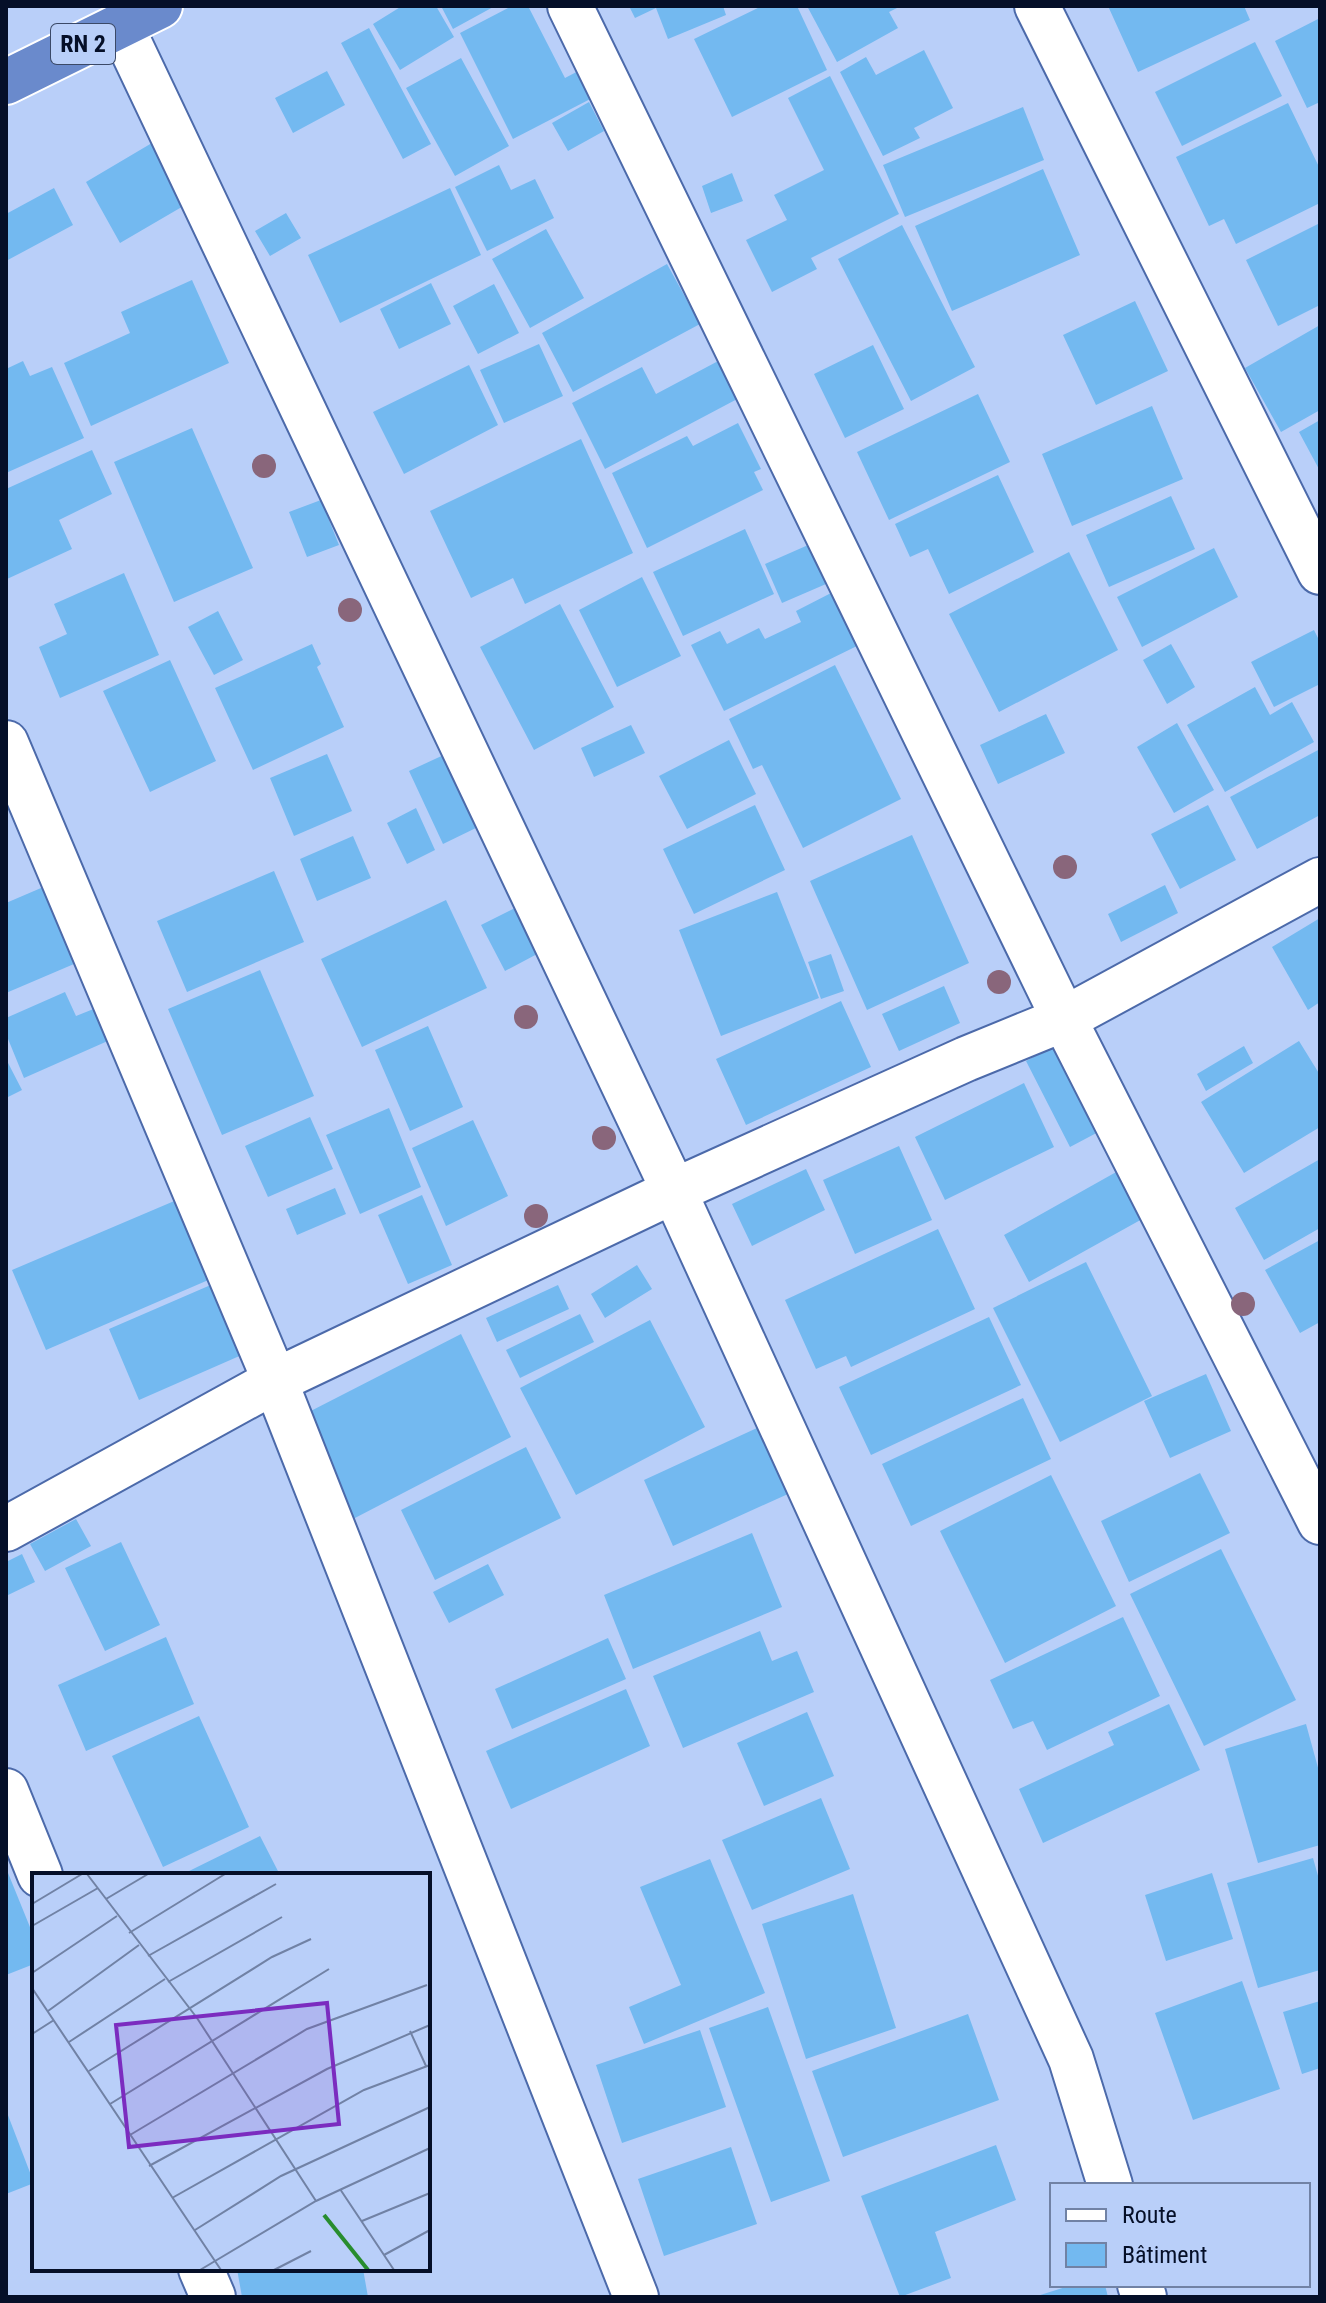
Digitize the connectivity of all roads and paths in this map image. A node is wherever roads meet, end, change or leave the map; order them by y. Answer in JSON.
{"nodes":[{"id":1,"x":160,"y":6,"type":"edge"},
{"id":2,"x":570,"y":6,"type":"edge"},
{"id":3,"x":1037,"y":6,"type":"edge"},
{"id":4,"x":121,"y":26,"type":"junction"},
{"id":5,"x":6,"y":82,"type":"edge"},
{"id":6,"x":1320,"y":572,"type":"edge"},
{"id":7,"x":6,"y":743,"type":"edge"},
{"id":8,"x":1320,"y":880,"type":"edge"},
{"id":9,"x":1064,"y":1019,"type":"junction"},
{"id":10,"x":674,"y":1191,"type":"junction"},
{"id":11,"x":275,"y":1381,"type":"junction"},
{"id":12,"x":1320,"y":1522,"type":"edge"},
{"id":13,"x":6,"y":1529,"type":"edge"},
{"id":14,"x":6,"y":1791,"type":"edge"},
{"id":15,"x":39,"y":1873,"type":"edge"},
{"id":16,"x":1109,"y":2183,"type":"edge"},
{"id":17,"x":202,"y":2271,"type":"edge"},
{"id":18,"x":213,"y":2297,"type":"edge"},
{"id":19,"x":636,"y":2297,"type":"edge"}],
"edges":[{"from":1,"to":4,"type":"highway","number":"RN 2"},
{"from":2,"to":9,"type":"street"},
{"from":3,"to":6,"type":"street"},
{"from":4,"to":5,"type":"highway","number":"RN 2"},
{"from":4,"to":10,"type":"street"},
{"from":7,"to":11,"type":"street"},
{"from":8,"to":9,"type":"street"},
{"from":9,"to":10,"type":"street"},
{"from":9,"to":12,"type":"street"},
{"from":10,"to":11,"type":"street"},
{"from":10,"to":16,"type":"street"},
{"from":11,"to":13,"type":"street"},
{"from":11,"to":19,"type":"street"},
{"from":14,"to":15,"type":"street"},
{"from":17,"to":18,"type":"street"}]}
